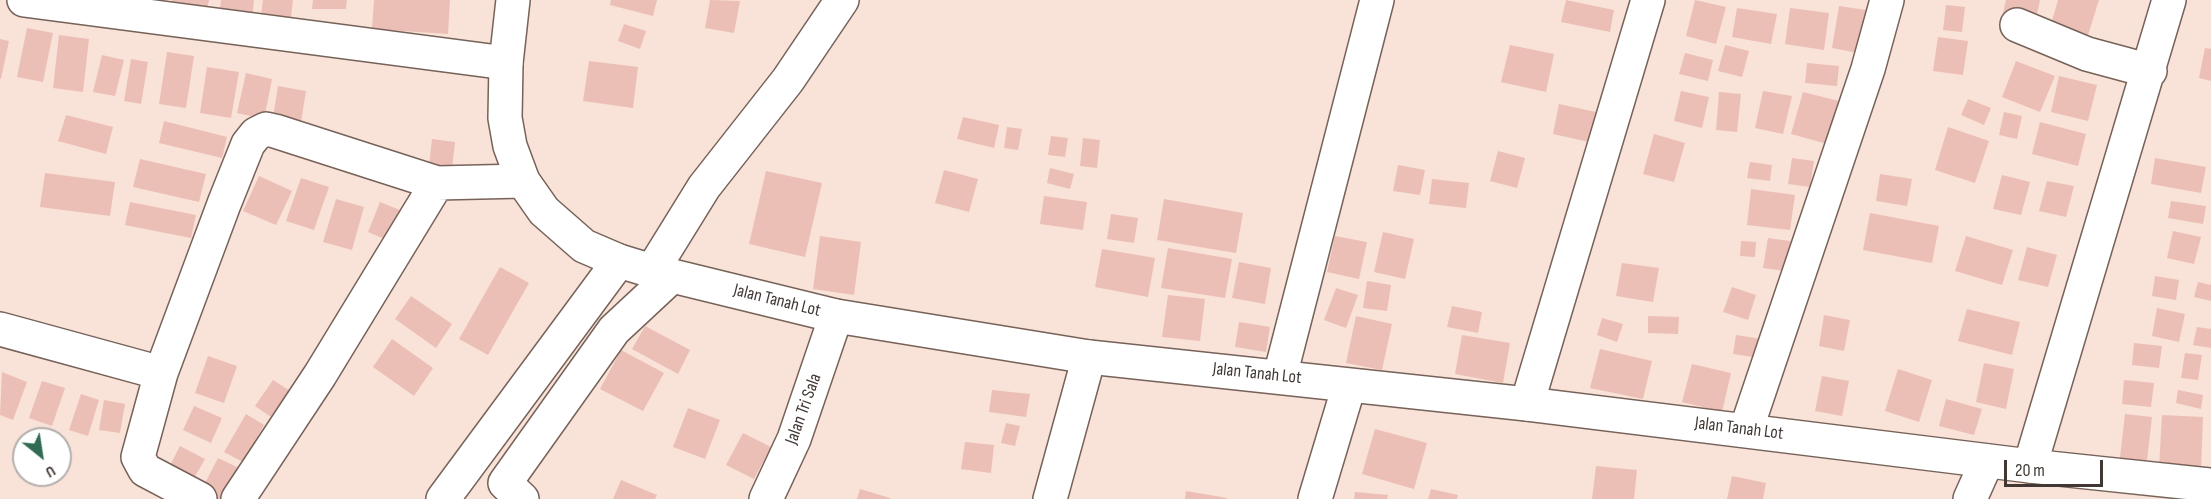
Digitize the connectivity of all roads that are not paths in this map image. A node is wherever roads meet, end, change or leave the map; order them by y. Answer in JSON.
{"nodes":[{"id":1,"x":24,"y":0,"type":"edge"},
{"id":2,"x":513,"y":0,"type":"edge"},
{"id":3,"x":842,"y":0,"type":"edge"},
{"id":4,"x":1377,"y":0,"type":"edge"},
{"id":5,"x":1648,"y":0,"type":"edge"},
{"id":6,"x":1887,"y":0,"type":"edge"},
{"id":7,"x":2169,"y":0,"type":"edge"},
{"id":8,"x":2017,"y":25,"type":"dead end"},
{"id":9,"x":506,"y":63,"type":"junction"},
{"id":10,"x":2150,"y":71,"type":"junction"},
{"id":11,"x":524,"y":181,"type":"junction"},
{"id":12,"x":438,"y":183,"type":"junction"},
{"id":13,"x":620,"y":261,"type":"junction"},
{"id":14,"x":662,"y":273,"type":"junction"},
{"id":15,"x":836,"y":316,"type":"junction"},
{"id":16,"x":0,"y":329,"type":"edge"},
{"id":17,"x":1089,"y":357,"type":"junction"},
{"id":18,"x":161,"y":373,"type":"junction"},
{"id":19,"x":1280,"y":376,"type":"junction"},
{"id":20,"x":1348,"y":386,"type":"junction"},
{"id":21,"x":1527,"y":404,"type":"junction"},
{"id":22,"x":1746,"y":430,"type":"junction"},
{"id":23,"x":1987,"y":461,"type":"junction"},
{"id":24,"x":2030,"y":466,"type":"junction"},
{"id":25,"x":2211,"y":485,"type":"edge"},
{"id":26,"x":200,"y":499,"type":"edge"},
{"id":27,"x":237,"y":499,"type":"edge"},
{"id":28,"x":443,"y":499,"type":"edge"},
{"id":29,"x":522,"y":499,"type":"edge"},
{"id":30,"x":766,"y":499,"type":"edge"},
{"id":31,"x":1050,"y":499,"type":"edge"},
{"id":32,"x":1315,"y":499,"type":"edge"},
{"id":33,"x":1970,"y":499,"type":"edge"}],
"edges":[{"from":1,"to":9,"type":"street"},
{"from":2,"to":9,"type":"street","name":"Jalan Tanah Lot"},
{"from":3,"to":14,"type":"street"},
{"from":4,"to":19,"type":"street"},
{"from":5,"to":21,"type":"street"},
{"from":6,"to":22,"type":"street"},
{"from":7,"to":10,"type":"street"},
{"from":8,"to":10,"type":"street"},
{"from":9,"to":11,"type":"street","name":"Jalan Tanah Lot"},
{"from":10,"to":24,"type":"street"},
{"from":11,"to":12,"type":"street"},
{"from":11,"to":13,"type":"street","name":"Jalan Tanah Lot"},
{"from":12,"to":18,"type":"street"},
{"from":12,"to":27,"type":"street"},
{"from":13,"to":14,"type":"street","name":"Jalan Tanah Lot"},
{"from":13,"to":28,"type":"street"},
{"from":14,"to":15,"type":"street","name":"Jalan Tanah Lot"},
{"from":14,"to":29,"type":"street"},
{"from":15,"to":17,"type":"street","name":"Jalan Tanah Lot"},
{"from":15,"to":30,"type":"street","name":"Jalan Tri Sala"},
{"from":16,"to":18,"type":"street"},
{"from":17,"to":19,"type":"street","name":"Jalan Tanah Lot"},
{"from":17,"to":31,"type":"street"},
{"from":18,"to":26,"type":"street"},
{"from":19,"to":20,"type":"street","name":"Jalan Tanah Lot"},
{"from":20,"to":21,"type":"street","name":"Jalan Tanah Lot"},
{"from":20,"to":32,"type":"street"},
{"from":21,"to":22,"type":"street","name":"Jalan Tanah Lot"},
{"from":22,"to":23,"type":"street","name":"Jalan Tanah Lot"},
{"from":23,"to":24,"type":"street","name":"Jalan Tanah Lot"},
{"from":23,"to":33,"type":"street"},
{"from":24,"to":25,"type":"street","name":"Jalan Tanah Lot"}]}
